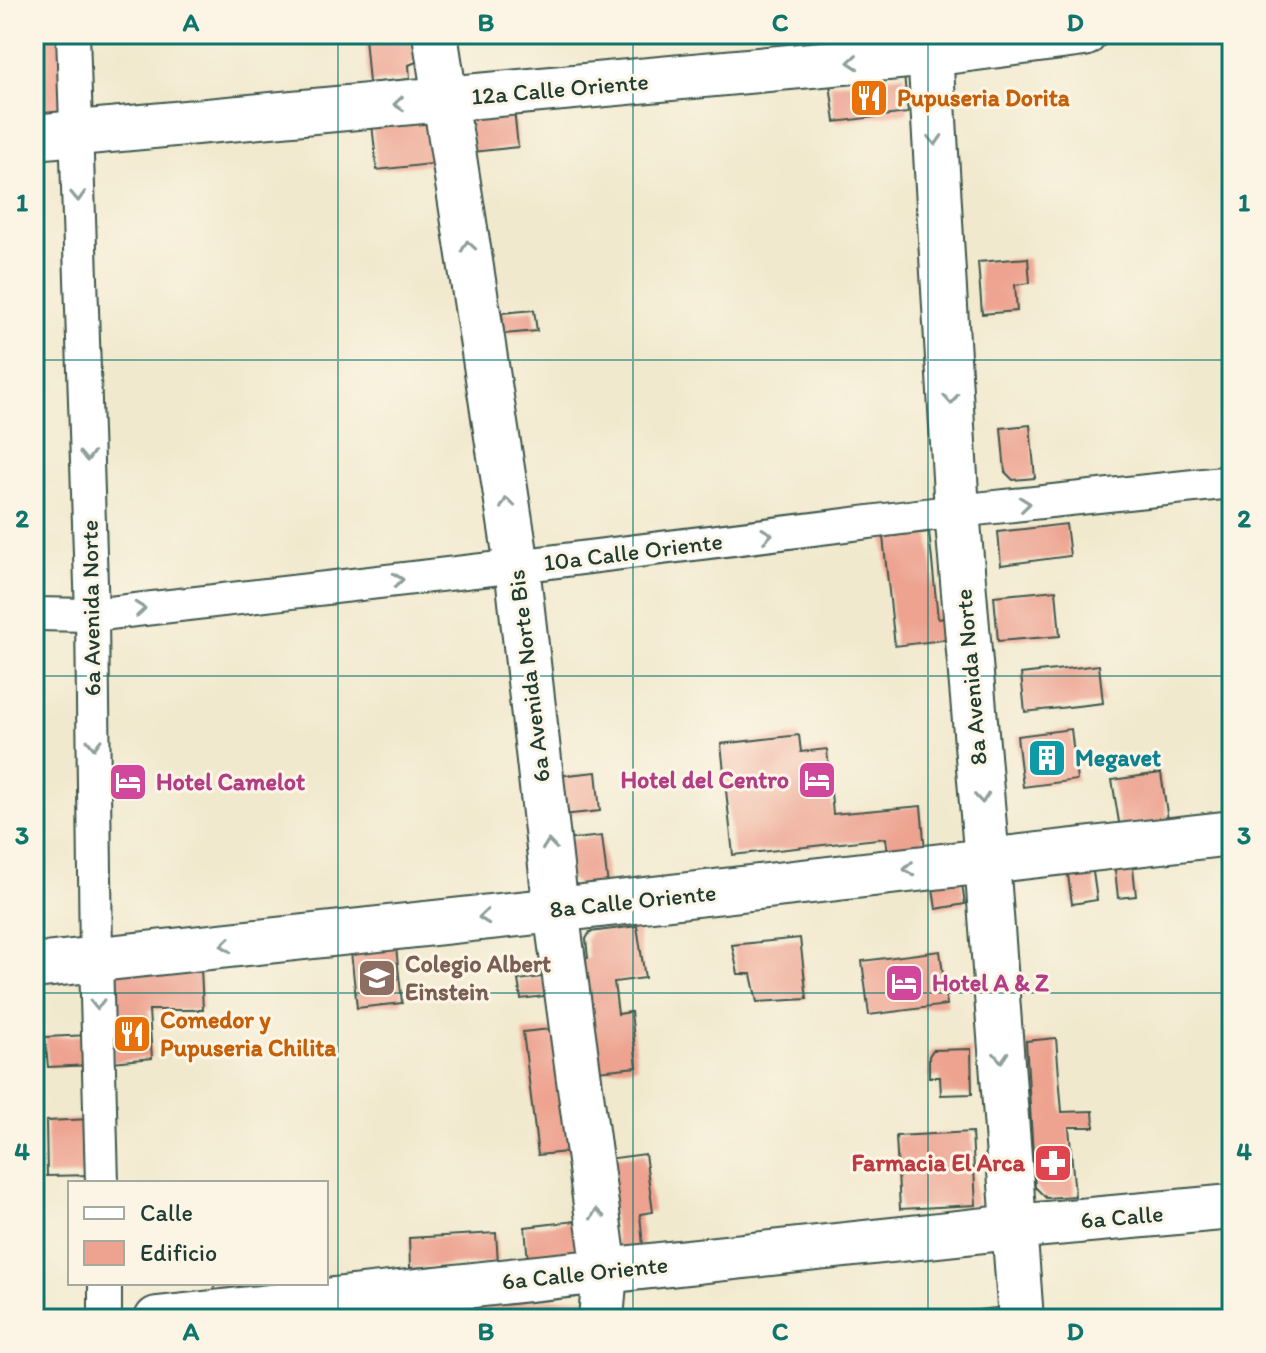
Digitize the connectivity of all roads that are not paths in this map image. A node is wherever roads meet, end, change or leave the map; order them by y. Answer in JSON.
{"nodes":[{"id":1,"x":73,"y":34,"type":"edge"},
{"id":2,"x":435,"y":34,"type":"edge"},
{"id":3,"x":1084,"y":34,"type":"edge"},
{"id":4,"x":930,"y":44,"type":"edge"},
{"id":5,"x":446,"y":100,"type":"junction"},
{"id":6,"x":55,"y":136,"type":"edge"},
{"id":7,"x":1232,"y":482,"type":"edge"},
{"id":8,"x":957,"y":511,"type":"junction"},
{"id":9,"x":517,"y":566,"type":"junction"},
{"id":10,"x":34,"y":614,"type":"edge"},
{"id":11,"x":92,"y":615,"type":"junction"},
{"id":12,"x":1232,"y":833,"type":"edge"},
{"id":13,"x":987,"y":861,"type":"junction"},
{"id":14,"x":556,"y":910,"type":"junction"},
{"id":15,"x":96,"y":959,"type":"junction"},
{"id":16,"x":34,"y":966,"type":"edge"},
{"id":17,"x":102,"y":1181,"type":"edge"},
{"id":18,"x":1232,"y":1207,"type":"edge"},
{"id":19,"x":1013,"y":1227,"type":"junction"},
{"id":20,"x":605,"y":1271,"type":"junction"},
{"id":21,"x":105,"y":1285,"type":"edge"},
{"id":22,"x":105,"y":1319,"type":"edge"},
{"id":23,"x":157,"y":1319,"type":"edge"},
{"id":24,"x":601,"y":1319,"type":"edge"},
{"id":25,"x":1021,"y":1319,"type":"edge"}],
"edges":[{"from":1,"to":6,"type":"street","name":"6a Avenida Norte"},
{"from":2,"to":5,"type":"street","name":"6a Avenida Norte Bis"},
{"from":3,"to":4,"type":"street","name":"12a Calle Oriente"},
{"from":4,"to":5,"type":"street","name":"12a Calle Oriente","one_way":true},
{"from":4,"to":8,"type":"street","name":"8a Avenida Norte","one_way":true},
{"from":5,"to":6,"type":"street","name":"12a Calle Oriente","one_way":true},
{"from":9,"to":5,"type":"street","name":"6a Avenida Norte Bis","one_way":true},
{"from":6,"to":11,"type":"street","name":"6a Avenida Norte","one_way":true},
{"from":8,"to":7,"type":"street","name":"10a Calle Oriente","one_way":true},
{"from":9,"to":8,"type":"street","name":"10a Calle Oriente","one_way":true},
{"from":8,"to":13,"type":"street","name":"8a Avenida Norte","one_way":true},
{"from":11,"to":9,"type":"street","name":"10a Calle Oriente","one_way":true},
{"from":14,"to":9,"type":"street","name":"6a Avenida Norte Bis","one_way":true},
{"from":10,"to":11,"type":"street","name":"10a Calle Oriente"},
{"from":11,"to":15,"type":"street","name":"6a Avenida Norte","one_way":true},
{"from":12,"to":13,"type":"street","name":"8a Calle Oriente"},
{"from":13,"to":14,"type":"street","name":"8a Calle Oriente","one_way":true},
{"from":13,"to":19,"type":"street","name":"8a Avenida Norte","one_way":true},
{"from":14,"to":15,"type":"street","name":"8a Calle Oriente","one_way":true},
{"from":20,"to":14,"type":"street","name":"6a Avenida Norte Bis","one_way":true},
{"from":15,"to":16,"type":"street","name":"8a Calle Oriente"},
{"from":15,"to":17,"type":"street","name":"6a Avenida Norte","one_way":true},
{"from":18,"to":19,"type":"street","name":"6a Calle"},
{"from":19,"to":20,"type":"street","name":"6a Calle Oriente"},
{"from":19,"to":25,"type":"street","name":"8a Avenida Norte"},
{"from":20,"to":23,"type":"street","name":"6a Calle Oriente"},
{"from":20,"to":24,"type":"street","name":"6a Avenida Norte Bis"},
{"from":21,"to":22,"type":"street"}]}
